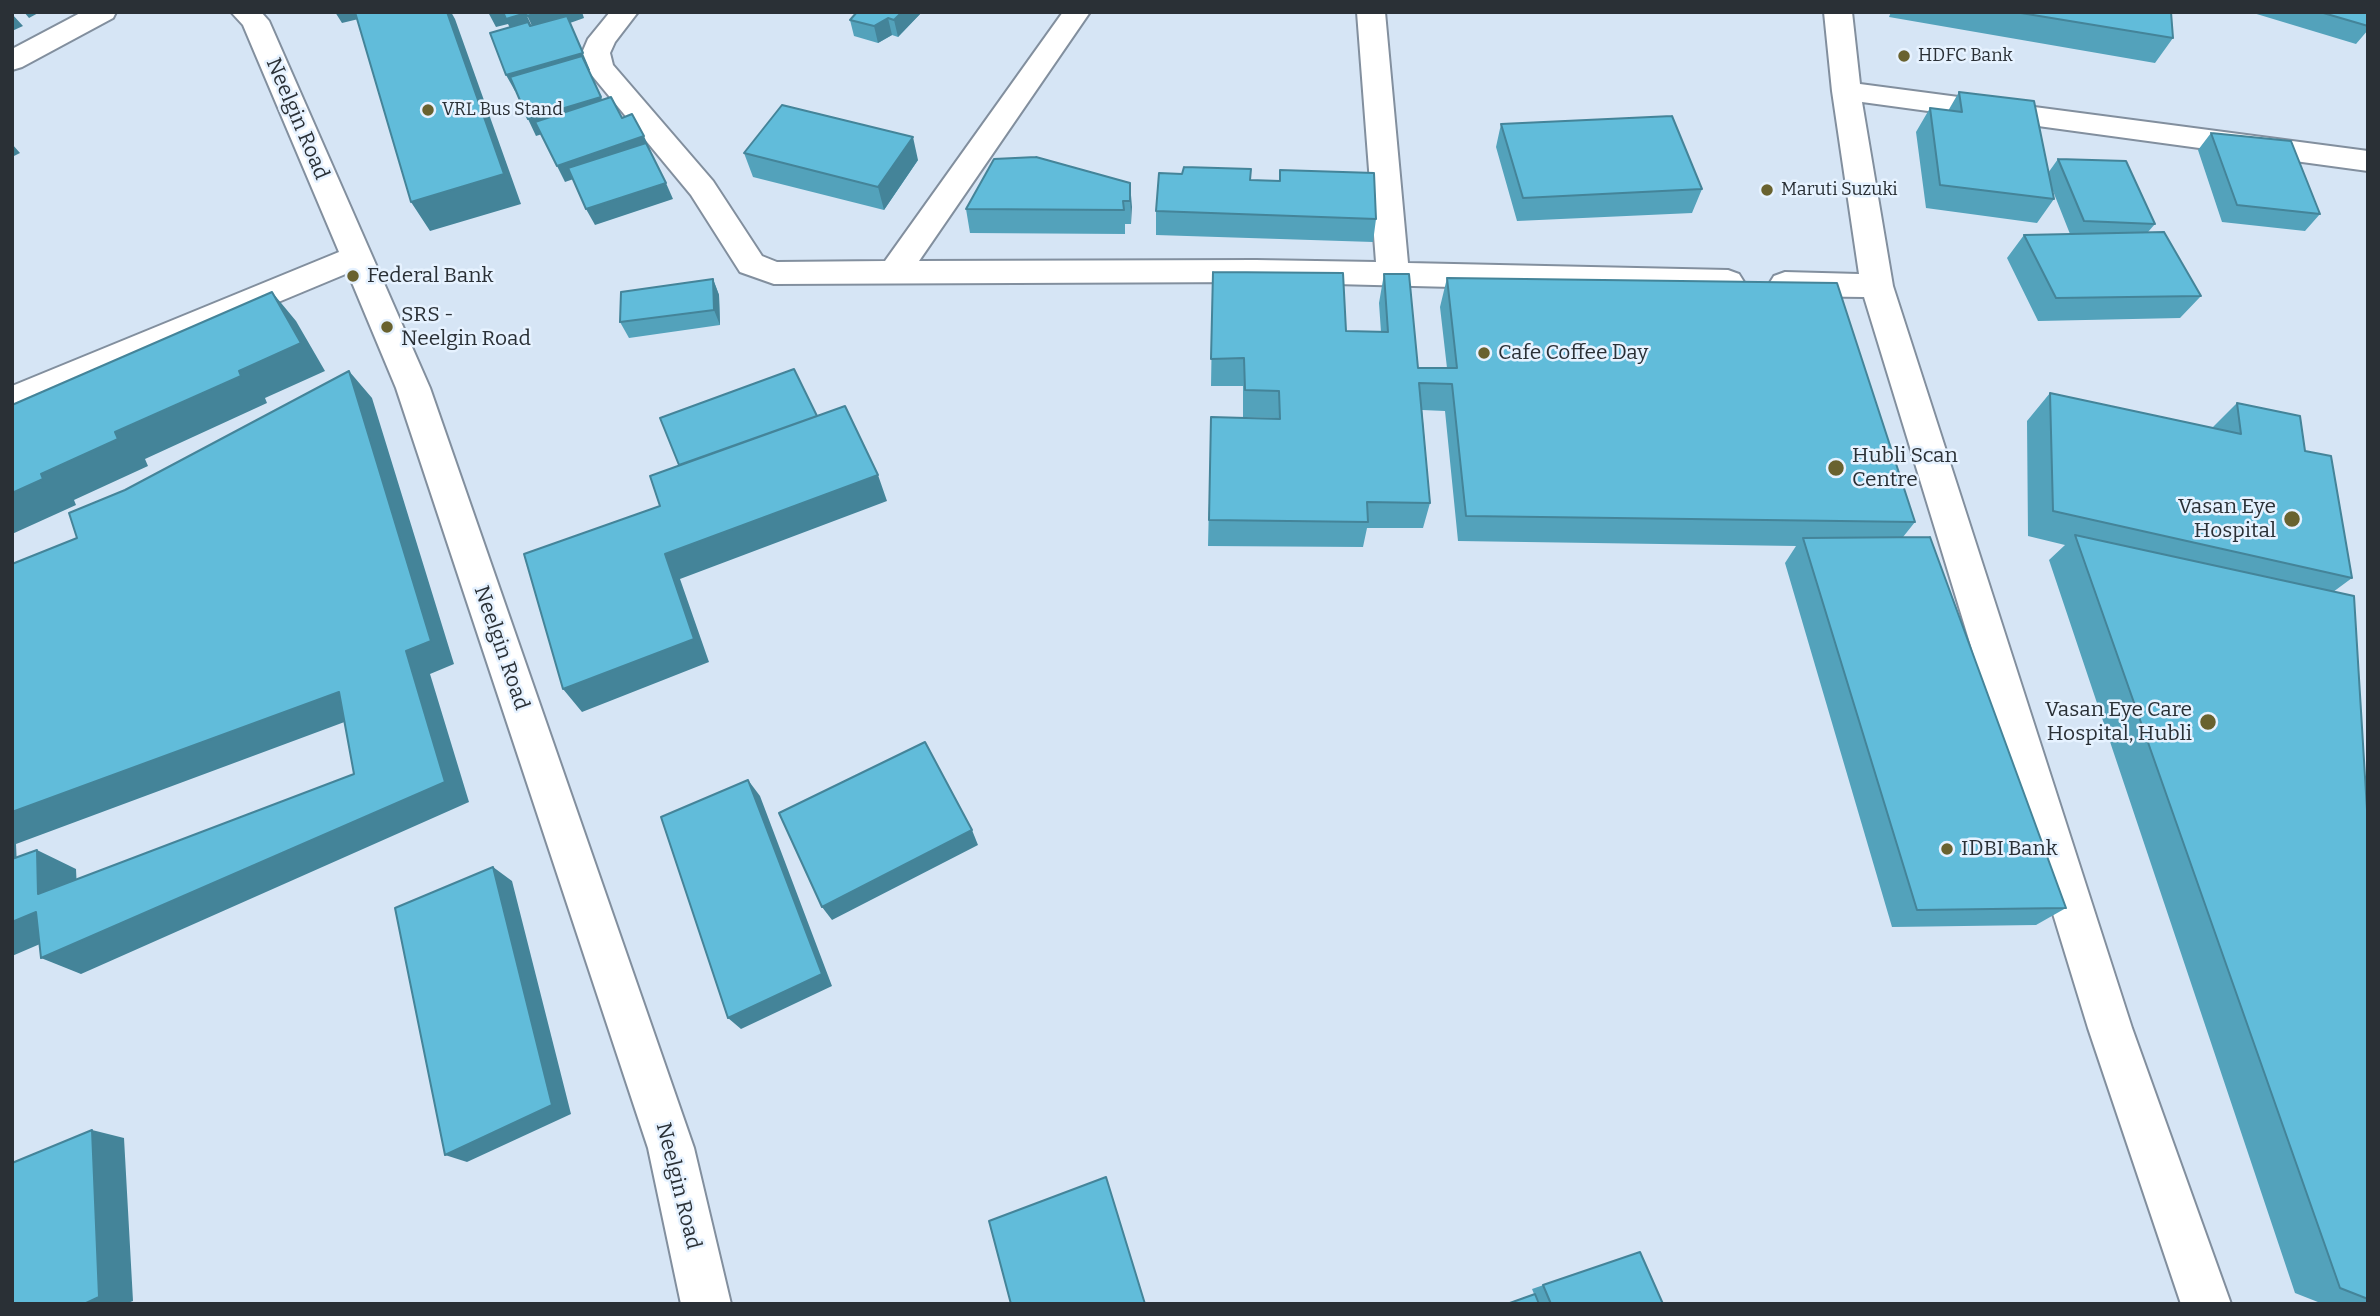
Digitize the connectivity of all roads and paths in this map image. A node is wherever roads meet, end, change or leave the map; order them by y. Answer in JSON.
{"nodes":[{"id":1,"x":103,"y":12,"type":"edge"},
{"id":2,"x":244,"y":12,"type":"edge"},
{"id":3,"x":625,"y":12,"type":"edge"},
{"id":4,"x":1077,"y":12,"type":"edge"},
{"id":5,"x":1371,"y":12,"type":"edge"},
{"id":6,"x":1836,"y":13,"type":"edge"},
{"id":7,"x":12,"y":61,"type":"edge"},
{"id":8,"x":1846,"y":91,"type":"junction"},
{"id":9,"x":2368,"y":161,"type":"edge"},
{"id":10,"x":356,"y":257,"type":"junction"},
{"id":11,"x":895,"y":271,"type":"junction"},
{"id":12,"x":1393,"y":274,"type":"junction"},
{"id":13,"x":1877,"y":286,"type":"junction"},
{"id":14,"x":12,"y":400,"type":"edge"},
{"id":15,"x":706,"y":1304,"type":"edge"},
{"id":16,"x":2206,"y":1304,"type":"edge"}],
"edges":[{"from":1,"to":7,"type":"street"},
{"from":2,"to":10,"type":"street","name":"Neelgin Road"},
{"from":3,"to":11,"type":"street"},
{"from":4,"to":11,"type":"street"},
{"from":5,"to":12,"type":"street"},
{"from":6,"to":8,"type":"street"},
{"from":8,"to":9,"type":"street"},
{"from":8,"to":13,"type":"street"},
{"from":10,"to":14,"type":"street"},
{"from":10,"to":15,"type":"street","name":"Neelgin Road"},
{"from":11,"to":12,"type":"street"},
{"from":12,"to":13,"type":"street"},
{"from":13,"to":16,"type":"street"}]}
